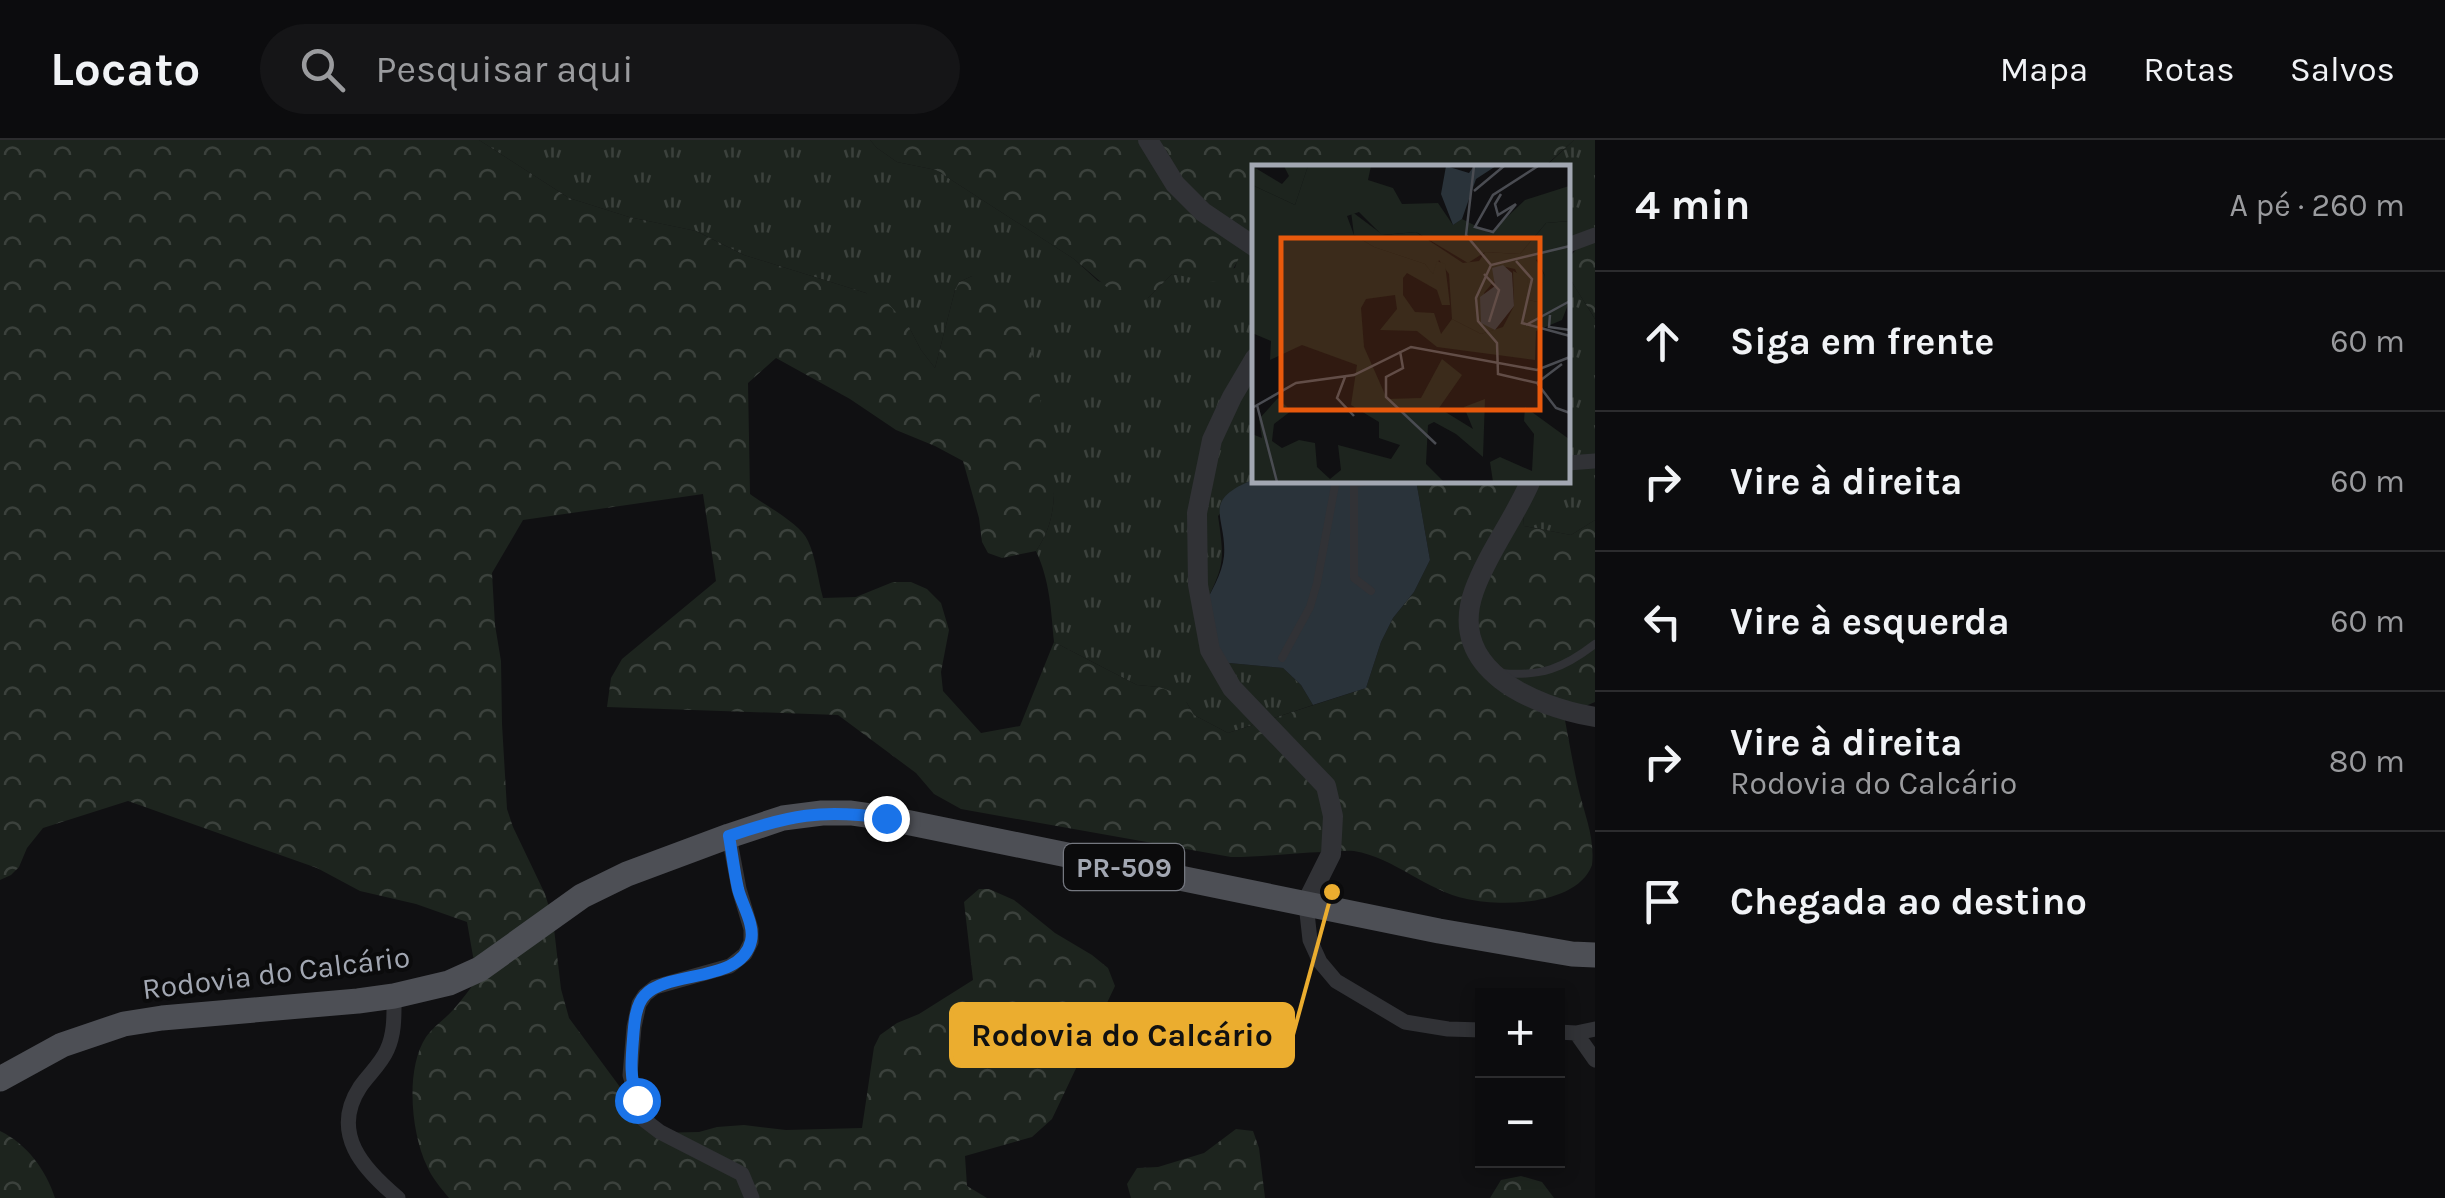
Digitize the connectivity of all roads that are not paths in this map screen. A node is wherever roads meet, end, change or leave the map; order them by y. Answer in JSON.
{"nodes":[{"id":1,"x":1148,"y":140,"type":"edge"},
{"id":2,"x":1595,"y":234,"type":"edge"},
{"id":3,"x":1570,"y":244,"type":"edge"},
{"id":4,"x":1252,"y":245,"type":"edge"},
{"id":5,"x":1252,"y":366,"type":"edge"},
{"id":6,"x":1595,"y":461,"type":"edge"},
{"id":7,"x":1570,"y":463,"type":"edge"},
{"id":8,"x":1336,"y":482,"type":"edge"},
{"id":9,"x":1355,"y":482,"type":"edge"},
{"id":10,"x":1531,"y":482,"type":"edge"},
{"id":11,"x":1371,"y":591,"type":"dead end"},
{"id":12,"x":1595,"y":644,"type":"edge"},
{"id":13,"x":1282,"y":658,"type":"dead end"},
{"id":14,"x":1491,"y":672,"type":"junction"},
{"id":15,"x":1595,"y":717,"type":"edge"},
{"id":16,"x":729,"y":836,"type":"junction"},
{"id":17,"x":1306,"y":904,"type":"junction"},
{"id":18,"x":1595,"y":955,"type":"edge"},
{"id":19,"x":394,"y":996,"type":"junction"},
{"id":20,"x":1595,"y":1029,"type":"edge"},
{"id":21,"x":1475,"y":1030,"type":"edge"},
{"id":22,"x":1565,"y":1032,"type":"edge"},
{"id":23,"x":1576,"y":1033,"type":"junction"},
{"id":24,"x":1595,"y":1060,"type":"edge"},
{"id":25,"x":0,"y":1079,"type":"edge"},
{"id":26,"x":398,"y":1198,"type":"edge"},
{"id":27,"x":752,"y":1198,"type":"edge"}],
"edges":[{"from":1,"to":4,"type":"street"},
{"from":2,"to":3,"type":"street"},
{"from":5,"to":17,"type":"street"},
{"from":6,"to":7,"type":"street"},
{"from":8,"to":13,"type":"lane"},
{"from":9,"to":11,"type":"lane"},
{"from":10,"to":14,"type":"street"},
{"from":12,"to":14,"type":"lane"},
{"from":14,"to":15,"type":"street"},
{"from":16,"to":17,"type":"main road","name":"Rodovia do Calcário","number":"PR-509"},
{"from":16,"to":19,"type":"main road","name":"Rodovia do Calcário","number":"PR-509"},
{"from":16,"to":27,"type":"street"},
{"from":17,"to":18,"type":"main road","name":"Rodovia do Calcário","number":"PR-509"},
{"from":17,"to":21,"type":"street"},
{"from":19,"to":25,"type":"main road","name":"Rodovia do Calcário","number":"PR-509"},
{"from":19,"to":26,"type":"street"},
{"from":20,"to":23,"type":"street"},
{"from":22,"to":23,"type":"street"},
{"from":23,"to":24,"type":"street"}]}
